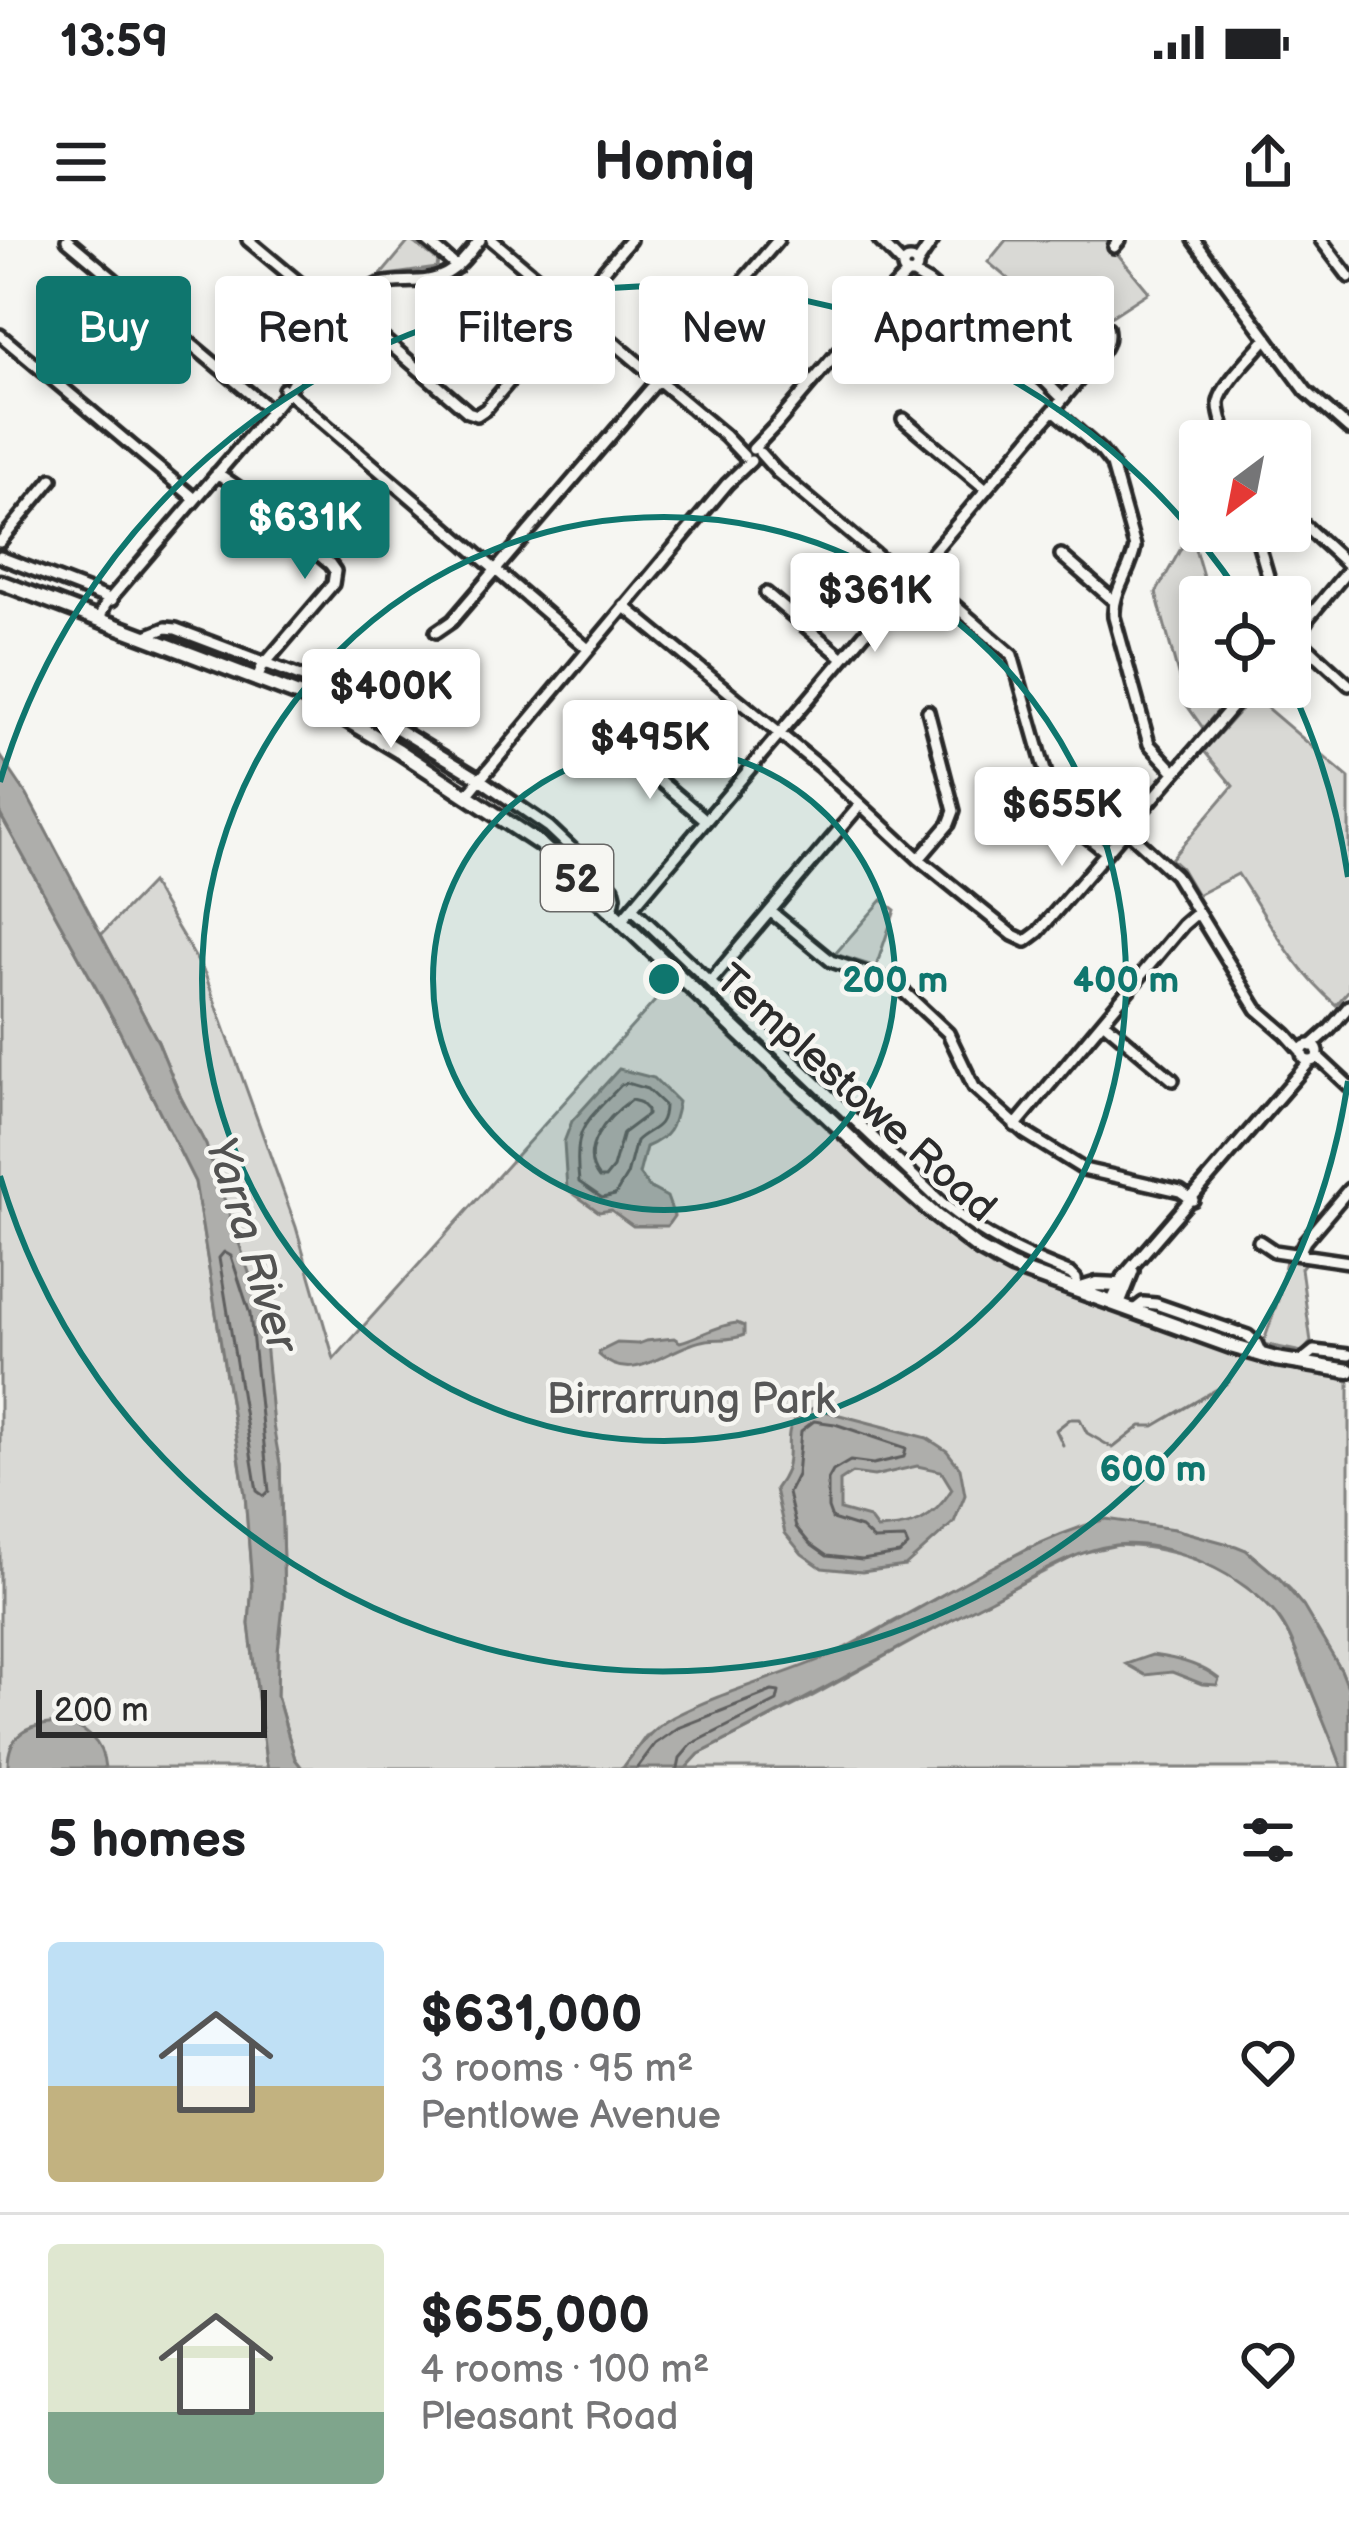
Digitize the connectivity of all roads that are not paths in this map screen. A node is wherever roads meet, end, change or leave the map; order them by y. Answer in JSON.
{"nodes":[{"id":1,"x":68,"y":240,"type":"edge"},
{"id":2,"x":248,"y":240,"type":"edge"},
{"id":3,"x":426,"y":240,"type":"edge"},
{"id":4,"x":480,"y":240,"type":"edge"},
{"id":5,"x":630,"y":240,"type":"edge"},
{"id":6,"x":778,"y":240,"type":"edge"},
{"id":7,"x":932,"y":240,"type":"edge"},
{"id":8,"x":1194,"y":240,"type":"edge"},
{"id":9,"x":1321,"y":240,"type":"edge"},
{"id":10,"x":499,"y":243,"type":"edge"},
{"id":11,"x":882,"y":243,"type":"edge"},
{"id":12,"x":458,"y":266,"type":"junction"},
{"id":13,"x":910,"y":266,"type":"junction"},
{"id":14,"x":291,"y":276,"type":"edge"},
{"id":15,"x":537,"y":276,"type":"edge"},
{"id":16,"x":599,"y":276,"type":"edge"},
{"id":17,"x":747,"y":276,"type":"edge"},
{"id":18,"x":1349,"y":277,"type":"edge"},
{"id":19,"x":391,"y":284,"type":"edge"},
{"id":20,"x":0,"y":335,"type":"edge"},
{"id":21,"x":1267,"y":338,"type":"junction"},
{"id":22,"x":615,"y":343,"type":"edge"},
{"id":23,"x":391,"y":345,"type":"edge"},
{"id":24,"x":639,"y":364,"type":"edge"},
{"id":25,"x":415,"y":366,"type":"edge"},
{"id":26,"x":291,"y":384,"type":"edge"},
{"id":27,"x":436,"y":384,"type":"edge"},
{"id":28,"x":507,"y":384,"type":"edge"},
{"id":29,"x":655,"y":384,"type":"edge"},
{"id":30,"x":663,"y":384,"type":"edge"},
{"id":31,"x":1076,"y":384,"type":"edge"},
{"id":32,"x":286,"y":390,"type":"junction"},
{"id":33,"x":1065,"y":397,"type":"junction"},
{"id":34,"x":269,"y":409,"type":"junction"},
{"id":35,"x":1054,"y":410,"type":"junction"},
{"id":36,"x":903,"y":419,"type":"dead end"},
{"id":37,"x":1222,"y":420,"type":"edge"},
{"id":38,"x":1349,"y":429,"type":"edge"},
{"id":39,"x":752,"y":455,"type":"junction"},
{"id":40,"x":219,"y":470,"type":"junction"},
{"id":41,"x":52,"y":479,"type":"dead end"},
{"id":42,"x":986,"y":489,"type":"junction"},
{"id":43,"x":195,"y":499,"type":"junction"},
{"id":44,"x":1311,"y":530,"type":"edge"},
{"id":45,"x":0,"y":542,"type":"edge"},
{"id":46,"x":1061,"y":555,"type":"dead end"},
{"id":47,"x":0,"y":557,"type":"edge"},
{"id":48,"x":1349,"y":565,"type":"edge"},
{"id":49,"x":496,"y":570,"type":"junction"},
{"id":50,"x":912,"y":577,"type":"junction"},
{"id":51,"x":0,"y":582,"type":"edge"},
{"id":52,"x":766,"y":593,"type":"dead end"},
{"id":53,"x":112,"y":600,"type":"junction"},
{"id":54,"x":1114,"y":601,"type":"junction"},
{"id":55,"x":624,"y":606,"type":"junction"},
{"id":56,"x":1311,"y":613,"type":"edge"},
{"id":57,"x":103,"y":621,"type":"junction"},
{"id":58,"x":436,"y":632,"type":"dead end"},
{"id":59,"x":146,"y":636,"type":"junction"},
{"id":60,"x":588,"y":649,"type":"junction"},
{"id":61,"x":1311,"y":652,"type":"edge"},
{"id":62,"x":843,"y":658,"type":"junction"},
{"id":63,"x":266,"y":663,"type":"junction"},
{"id":64,"x":257,"y":678,"type":"junction"},
{"id":65,"x":1349,"y":685,"type":"edge"},
{"id":66,"x":1231,"y":708,"type":"edge"},
{"id":67,"x":928,"y":711,"type":"dead end"},
{"id":68,"x":779,"y":734,"type":"junction"},
{"id":69,"x":622,"y":749,"type":"dead end"},
{"id":70,"x":1175,"y":772,"type":"junction"},
{"id":71,"x":478,"y":778,"type":"junction"},
{"id":72,"x":467,"y":795,"type":"junction"},
{"id":73,"x":860,"y":805,"type":"junction"},
{"id":74,"x":706,"y":820,"type":"junction"},
{"id":75,"x":1124,"y":831,"type":"junction"},
{"id":76,"x":1104,"y":854,"type":"junction"},
{"id":77,"x":919,"y":860,"type":"junction"},
{"id":78,"x":632,"y":908,"type":"junction"},
{"id":79,"x":770,"y":910,"type":"junction"},
{"id":80,"x":1198,"y":912,"type":"junction"},
{"id":81,"x":617,"y":916,"type":"junction"},
{"id":82,"x":710,"y":982,"type":"junction"},
{"id":83,"x":1349,"y":1006,"type":"edge"},
{"id":84,"x":1103,"y":1021,"type":"junction"},
{"id":85,"x":1310,"y":1054,"type":"junction"},
{"id":86,"x":1173,"y":1080,"type":"dead end"},
{"id":87,"x":1349,"y":1086,"type":"edge"},
{"id":88,"x":1015,"y":1126,"type":"junction"},
{"id":89,"x":1349,"y":1189,"type":"edge"},
{"id":90,"x":1193,"y":1200,"type":"junction"},
{"id":91,"x":1260,"y":1241,"type":"dead end"},
{"id":92,"x":1302,"y":1256,"type":"junction"},
{"id":93,"x":1349,"y":1262,"type":"edge"},
{"id":94,"x":1135,"y":1266,"type":"junction"},
{"id":95,"x":1118,"y":1285,"type":"junction"},
{"id":96,"x":1077,"y":1291,"type":"junction"},
{"id":97,"x":1121,"y":1307,"type":"junction"},
{"id":98,"x":1349,"y":1355,"type":"edge"},
{"id":99,"x":1298,"y":1364,"type":"junction"},
{"id":100,"x":1349,"y":1371,"type":"edge"}],
"edges":[{"from":1,"to":34,"type":"street"},
{"from":2,"to":14,"type":"street"},
{"from":3,"to":12,"type":"street"},
{"from":4,"to":12,"type":"street"},
{"from":5,"to":16,"type":"street"},
{"from":6,"to":17,"type":"street"},
{"from":7,"to":13,"type":"street"},
{"from":8,"to":21,"type":"street"},
{"from":9,"to":18,"type":"street"},
{"from":10,"to":15,"type":"street"},
{"from":11,"to":13,"type":"street"},
{"from":12,"to":19,"type":"street"},
{"from":13,"to":33,"type":"street"},
{"from":13,"to":39,"type":"street"},
{"from":20,"to":43,"type":"street"},
{"from":21,"to":37,"type":"street"},
{"from":21,"to":38,"type":"street"},
{"from":22,"to":24,"type":"street"},
{"from":23,"to":25,"type":"street"},
{"from":26,"to":32,"type":"street"},
{"from":27,"to":28,"type":"street"},
{"from":29,"to":49,"type":"street"},
{"from":30,"to":39,"type":"street"},
{"from":31,"to":33,"type":"street"},
{"from":32,"to":34,"type":"street"},
{"from":32,"to":49,"type":"street"},
{"from":33,"to":35,"type":"street"},
{"from":34,"to":40,"type":"street"},
{"from":35,"to":42,"type":"street"},
{"from":35,"to":54,"type":"street"},
{"from":36,"to":42,"type":"street"},
{"from":39,"to":50,"type":"street"},
{"from":39,"to":55,"type":"street"},
{"from":40,"to":43,"type":"street"},
{"from":40,"to":63,"type":"street"},
{"from":41,"to":45,"type":"street"},
{"from":42,"to":50,"type":"street"},
{"from":43,"to":53,"type":"street"},
{"from":44,"to":48,"type":"street"},
{"from":46,"to":54,"type":"street"},
{"from":47,"to":53,"type":"street"},
{"from":48,"to":56,"type":"street"},
{"from":49,"to":58,"type":"street"},
{"from":49,"to":60,"type":"street"},
{"from":50,"to":62,"type":"street"},
{"from":50,"to":76,"type":"street"},
{"from":51,"to":57,"type":"main road","name":"Templestowe Road","number":"52"},
{"from":52,"to":62,"type":"street"},
{"from":53,"to":57,"type":"street"},
{"from":54,"to":70,"type":"street"},
{"from":55,"to":60,"type":"street"},
{"from":55,"to":68,"type":"street"},
{"from":57,"to":59,"type":"main road","name":"Templestowe Road","number":"52"},
{"from":59,"to":63,"type":"street","name":"Templestowe Road"},
{"from":59,"to":64,"type":"main road","name":"Templestowe Road","number":"52"},
{"from":60,"to":71,"type":"street"},
{"from":61,"to":65,"type":"street"},
{"from":62,"to":68,"type":"street"},
{"from":63,"to":64,"type":"street"},
{"from":63,"to":71,"type":"street","name":"Templestowe Road"},
{"from":64,"to":72,"type":"main road","name":"Templestowe Road","number":"52"},
{"from":66,"to":70,"type":"street"},
{"from":67,"to":77,"type":"street"},
{"from":68,"to":73,"type":"street"},
{"from":68,"to":74,"type":"street"},
{"from":69,"to":74,"type":"street"},
{"from":70,"to":75,"type":"street"},
{"from":71,"to":72,"type":"street"},
{"from":71,"to":81,"type":"street","name":"Templestowe Road"},
{"from":72,"to":81,"type":"main road","name":"Templestowe Road","number":"52"},
{"from":73,"to":77,"type":"street"},
{"from":73,"to":79,"type":"street"},
{"from":74,"to":78,"type":"street"},
{"from":75,"to":76,"type":"street"},
{"from":75,"to":80,"type":"street"},
{"from":76,"to":77,"type":"street"},
{"from":78,"to":81,"type":"street"},
{"from":78,"to":82,"type":"street","name":"Templestowe Road"},
{"from":79,"to":82,"type":"street"},
{"from":79,"to":88,"type":"street"},
{"from":80,"to":84,"type":"street"},
{"from":80,"to":85,"type":"street"},
{"from":81,"to":96,"type":"main road","name":"Templestowe Road","number":"52"},
{"from":82,"to":96,"type":"street","name":"Templestowe Road"},
{"from":83,"to":85,"type":"street"},
{"from":84,"to":86,"type":"street"},
{"from":84,"to":88,"type":"street"},
{"from":85,"to":87,"type":"street"},
{"from":85,"to":90,"type":"street"},
{"from":88,"to":90,"type":"street"},
{"from":89,"to":92,"type":"street"},
{"from":90,"to":94,"type":"street"},
{"from":91,"to":92,"type":"street"},
{"from":92,"to":93,"type":"street"},
{"from":94,"to":95,"type":"street"},
{"from":94,"to":97,"type":"street"},
{"from":95,"to":96,"type":"main road"},
{"from":95,"to":97,"type":"street"},
{"from":96,"to":97,"type":"main road","name":"Templestowe Road","number":"52"},
{"from":97,"to":99,"type":"main road","name":"Templestowe Road","number":"52"},
{"from":98,"to":99,"type":"street","name":"Templestowe Road"},
{"from":99,"to":100,"type":"main road","name":"Templestowe Road","number":"52"}]}
